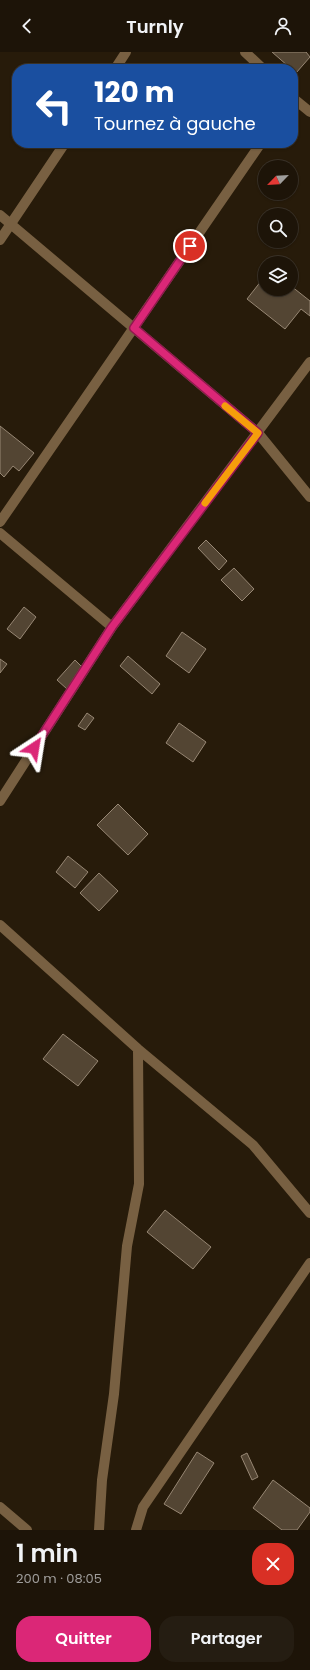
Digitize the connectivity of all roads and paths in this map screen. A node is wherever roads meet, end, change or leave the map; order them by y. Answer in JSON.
{"nodes":[{"id":1,"x":126,"y":52,"type":"edge"},
{"id":2,"x":245,"y":52,"type":"edge"},
{"id":3,"x":118,"y":64,"type":"edge"},
{"id":4,"x":258,"y":64,"type":"edge"},
{"id":5,"x":298,"y":102,"type":"edge"},
{"id":6,"x":310,"y":112,"type":"edge"},
{"id":7,"x":62,"y":148,"type":"edge"},
{"id":8,"x":258,"y":148,"type":"edge"},
{"id":9,"x":0,"y":215,"type":"edge"},
{"id":10,"x":11,"y":224,"type":"junction"},
{"id":11,"x":0,"y":240,"type":"edge"},
{"id":12,"x":134,"y":328,"type":"junction"},
{"id":13,"x":310,"y":362,"type":"edge"},
{"id":14,"x":258,"y":433,"type":"junction"},
{"id":15,"x":310,"y":497,"type":"edge"},
{"id":16,"x":0,"y":522,"type":"edge"},
{"id":17,"x":0,"y":533,"type":"edge"},
{"id":18,"x":112,"y":627,"type":"junction"},
{"id":19,"x":0,"y":801,"type":"edge"},
{"id":20,"x":0,"y":926,"type":"edge"},
{"id":21,"x":138,"y":1049,"type":"junction"},
{"id":22,"x":310,"y":1213,"type":"edge"},
{"id":23,"x":310,"y":1263,"type":"edge"},
{"id":24,"x":0,"y":1507,"type":"edge"},
{"id":25,"x":28,"y":1530,"type":"edge"},
{"id":26,"x":99,"y":1530,"type":"edge"},
{"id":27,"x":136,"y":1530,"type":"edge"}],
"edges":[{"from":1,"to":3,"type":"street"},
{"from":2,"to":4,"type":"street"},
{"from":5,"to":6,"type":"street"},
{"from":7,"to":10,"type":"street"},
{"from":8,"to":12,"type":"street"},
{"from":9,"to":10,"type":"street"},
{"from":10,"to":11,"type":"street"},
{"from":10,"to":12,"type":"street"},
{"from":12,"to":14,"type":"street"},
{"from":12,"to":16,"type":"street"},
{"from":13,"to":14,"type":"street"},
{"from":14,"to":15,"type":"street"},
{"from":14,"to":18,"type":"street"},
{"from":17,"to":18,"type":"street"},
{"from":18,"to":19,"type":"street"},
{"from":20,"to":21,"type":"street"},
{"from":21,"to":22,"type":"street"},
{"from":21,"to":26,"type":"street"},
{"from":23,"to":27,"type":"street"},
{"from":24,"to":25,"type":"street"}]}
